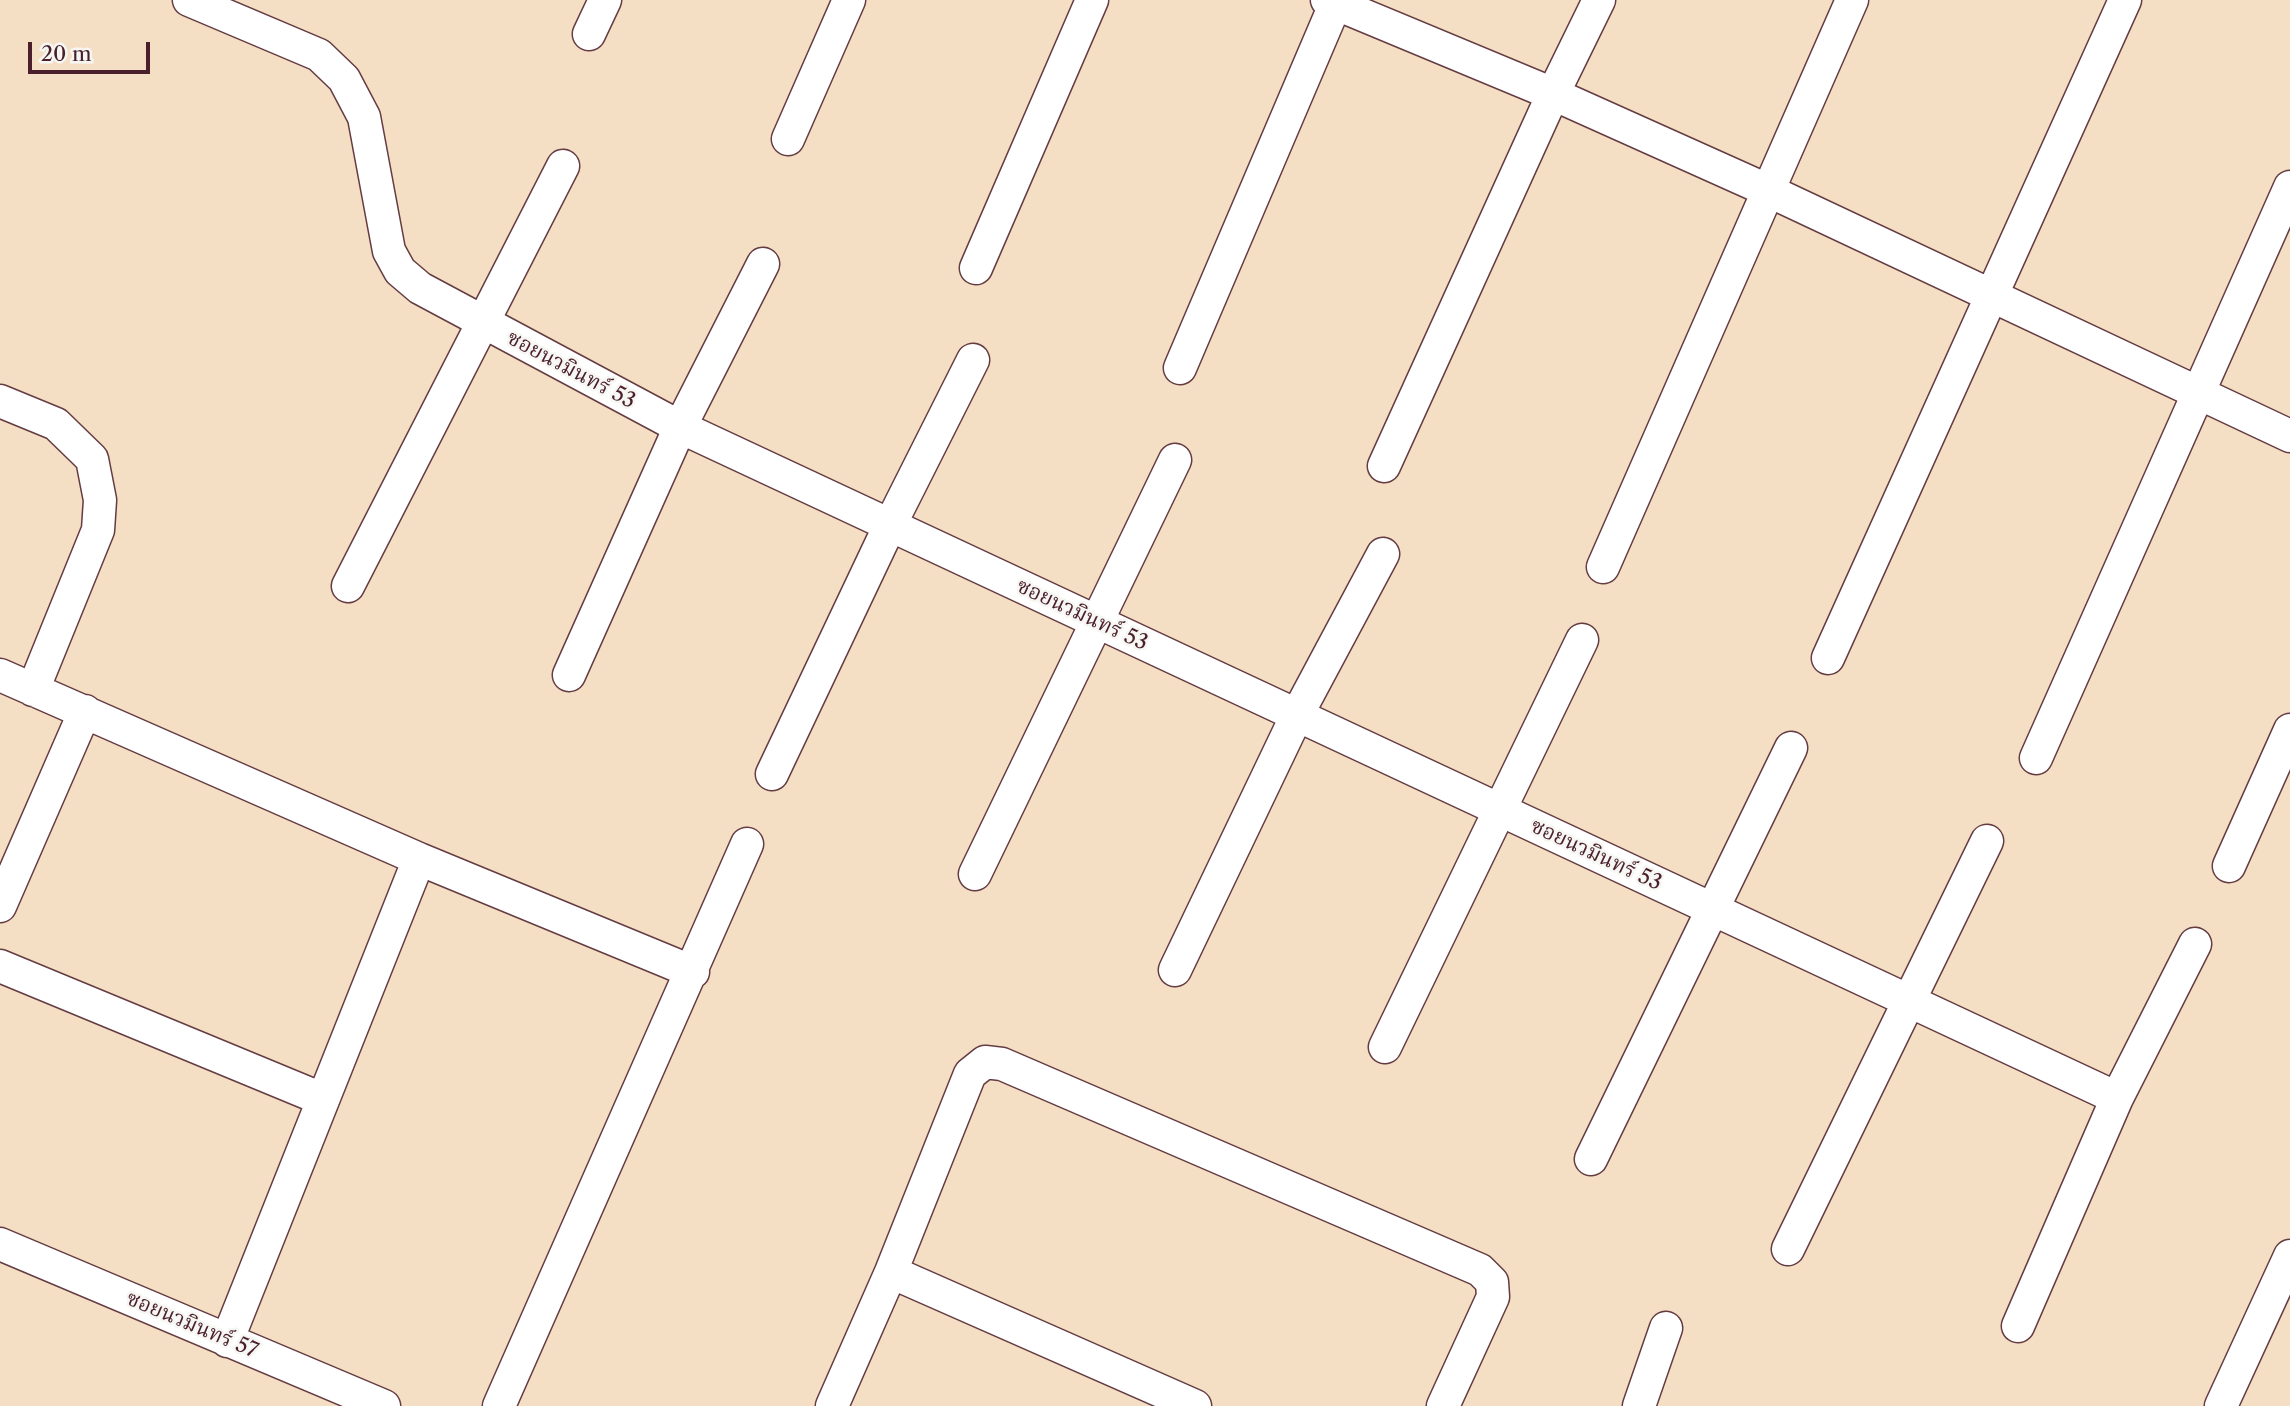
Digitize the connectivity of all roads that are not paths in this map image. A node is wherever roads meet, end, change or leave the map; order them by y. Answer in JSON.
{"nodes":[{"id":1,"x":190,"y":0,"type":"edge"},
{"id":2,"x":605,"y":0,"type":"edge"},
{"id":3,"x":849,"y":0,"type":"edge"},
{"id":4,"x":1092,"y":0,"type":"edge"},
{"id":5,"x":1599,"y":0,"type":"edge"},
{"id":6,"x":1852,"y":0,"type":"edge"},
{"id":7,"x":2125,"y":0,"type":"edge"},
{"id":8,"x":1333,"y":1,"type":"edge"},
{"id":9,"x":589,"y":34,"type":"dead end"},
{"id":10,"x":1553,"y":94,"type":"junction"},
{"id":11,"x":788,"y":139,"type":"dead end"},
{"id":12,"x":563,"y":166,"type":"dead end"},
{"id":13,"x":2290,"y":187,"type":"edge"},
{"id":14,"x":1768,"y":190,"type":"junction"},
{"id":15,"x":763,"y":264,"type":"dead end"},
{"id":16,"x":976,"y":268,"type":"dead end"},
{"id":17,"x":1992,"y":299,"type":"junction"},
{"id":18,"x":481,"y":322,"type":"junction"},
{"id":19,"x":973,"y":360,"type":"dead end"},
{"id":20,"x":1180,"y":368,"type":"dead end"},
{"id":21,"x":2198,"y":394,"type":"junction"},
{"id":22,"x":0,"y":401,"type":"edge"},
{"id":23,"x":680,"y":427,"type":"junction"},
{"id":24,"x":2290,"y":436,"type":"edge"},
{"id":25,"x":1175,"y":460,"type":"dead end"},
{"id":26,"x":1384,"y":466,"type":"dead end"},
{"id":27,"x":890,"y":525,"type":"junction"},
{"id":28,"x":1383,"y":554,"type":"dead end"},
{"id":29,"x":1604,"y":567,"type":"dead end"},
{"id":30,"x":348,"y":586,"type":"dead end"},
{"id":31,"x":1096,"y":621,"type":"junction"},
{"id":32,"x":1582,"y":640,"type":"dead end"},
{"id":33,"x":1828,"y":658,"type":"dead end"},
{"id":34,"x":0,"y":675,"type":"edge"},
{"id":35,"x":569,"y":675,"type":"dead end"},
{"id":36,"x":33,"y":690,"type":"junction"},
{"id":37,"x":85,"y":711,"type":"junction"},
{"id":38,"x":1297,"y":715,"type":"junction"},
{"id":39,"x":2290,"y":730,"type":"edge"},
{"id":40,"x":1791,"y":748,"type":"dead end"},
{"id":41,"x":2036,"y":758,"type":"dead end"},
{"id":42,"x":772,"y":774,"type":"dead end"},
{"id":43,"x":1500,"y":810,"type":"junction"},
{"id":44,"x":1987,"y":841,"type":"dead end"},
{"id":45,"x":747,"y":844,"type":"dead end"},
{"id":46,"x":419,"y":859,"type":"junction"},
{"id":47,"x":2229,"y":866,"type":"dead end"},
{"id":48,"x":975,"y":874,"type":"dead end"},
{"id":49,"x":0,"y":906,"type":"edge"},
{"id":50,"x":1712,"y":909,"type":"junction"},
{"id":51,"x":2195,"y":944,"type":"dead end"},
{"id":52,"x":0,"y":965,"type":"edge"},
{"id":53,"x":1175,"y":970,"type":"dead end"},
{"id":54,"x":693,"y":972,"type":"junction"},
{"id":55,"x":1909,"y":1001,"type":"junction"},
{"id":56,"x":1385,"y":1047,"type":"dead end"},
{"id":57,"x":2118,"y":1098,"type":"junction"},
{"id":58,"x":322,"y":1099,"type":"junction"},
{"id":59,"x":1591,"y":1159,"type":"dead end"},
{"id":60,"x":0,"y":1244,"type":"edge"},
{"id":61,"x":1788,"y":1249,"type":"dead end"},
{"id":62,"x":2290,"y":1256,"type":"edge"},
{"id":63,"x":891,"y":1272,"type":"junction"},
{"id":64,"x":2018,"y":1326,"type":"dead end"},
{"id":65,"x":1666,"y":1328,"type":"dead end"},
{"id":66,"x":227,"y":1342,"type":"junction"},
{"id":67,"x":384,"y":1406,"type":"edge"},
{"id":68,"x":499,"y":1406,"type":"edge"},
{"id":69,"x":832,"y":1406,"type":"edge"},
{"id":70,"x":1195,"y":1406,"type":"edge"},
{"id":71,"x":1443,"y":1406,"type":"edge"},
{"id":72,"x":1639,"y":1406,"type":"edge"},
{"id":73,"x":2221,"y":1406,"type":"edge"}],
"edges":[{"from":1,"to":18,"type":"street","name":"ซอยนวมินทร์ 53"},
{"from":2,"to":9,"type":"street"},
{"from":3,"to":11,"type":"street"},
{"from":4,"to":16,"type":"street"},
{"from":5,"to":10,"type":"street"},
{"from":6,"to":14,"type":"street"},
{"from":7,"to":17,"type":"street"},
{"from":8,"to":10,"type":"street"},
{"from":8,"to":20,"type":"street"},
{"from":10,"to":14,"type":"street"},
{"from":10,"to":26,"type":"street"},
{"from":12,"to":18,"type":"street"},
{"from":13,"to":21,"type":"street"},
{"from":14,"to":17,"type":"street"},
{"from":14,"to":29,"type":"street"},
{"from":15,"to":23,"type":"street"},
{"from":17,"to":21,"type":"street"},
{"from":17,"to":33,"type":"street"},
{"from":18,"to":23,"type":"street","name":"ซอยนวมินทร์ 53"},
{"from":18,"to":30,"type":"street"},
{"from":19,"to":27,"type":"street"},
{"from":21,"to":24,"type":"street"},
{"from":21,"to":41,"type":"street"},
{"from":22,"to":36,"type":"street"},
{"from":23,"to":27,"type":"street","name":"ซอยนวมินทร์ 53"},
{"from":23,"to":35,"type":"street"},
{"from":25,"to":31,"type":"street"},
{"from":27,"to":31,"type":"street","name":"ซอยนวมินทร์ 53"},
{"from":27,"to":42,"type":"street"},
{"from":28,"to":38,"type":"street"},
{"from":31,"to":38,"type":"street","name":"ซอยนวมินทร์ 53"},
{"from":31,"to":48,"type":"street"},
{"from":32,"to":43,"type":"street"},
{"from":34,"to":36,"type":"street"},
{"from":36,"to":37,"type":"street"},
{"from":37,"to":46,"type":"street"},
{"from":37,"to":49,"type":"street"},
{"from":38,"to":43,"type":"street","name":"ซอยนวมินทร์ 53"},
{"from":38,"to":53,"type":"street"},
{"from":39,"to":47,"type":"street"},
{"from":40,"to":50,"type":"street"},
{"from":43,"to":50,"type":"street","name":"ซอยนวมินทร์ 53"},
{"from":43,"to":56,"type":"street"},
{"from":44,"to":55,"type":"street"},
{"from":45,"to":54,"type":"street"},
{"from":46,"to":54,"type":"street"},
{"from":46,"to":58,"type":"street"},
{"from":50,"to":55,"type":"street","name":"ซอยนวมินทร์ 53"},
{"from":50,"to":59,"type":"street"},
{"from":51,"to":57,"type":"street"},
{"from":52,"to":58,"type":"street"},
{"from":54,"to":68,"type":"street"},
{"from":55,"to":57,"type":"street","name":"ซอยนวมินทร์ 53"},
{"from":55,"to":61,"type":"street"},
{"from":57,"to":64,"type":"street"},
{"from":58,"to":66,"type":"street"},
{"from":60,"to":66,"type":"street","name":"ซอยนวมินทร์ 57"},
{"from":62,"to":73,"type":"street"},
{"from":63,"to":69,"type":"street"},
{"from":63,"to":70,"type":"street"},
{"from":63,"to":71,"type":"street"},
{"from":65,"to":72,"type":"street"},
{"from":66,"to":67,"type":"street","name":"ซอยนวมินทร์ 57"}]}
